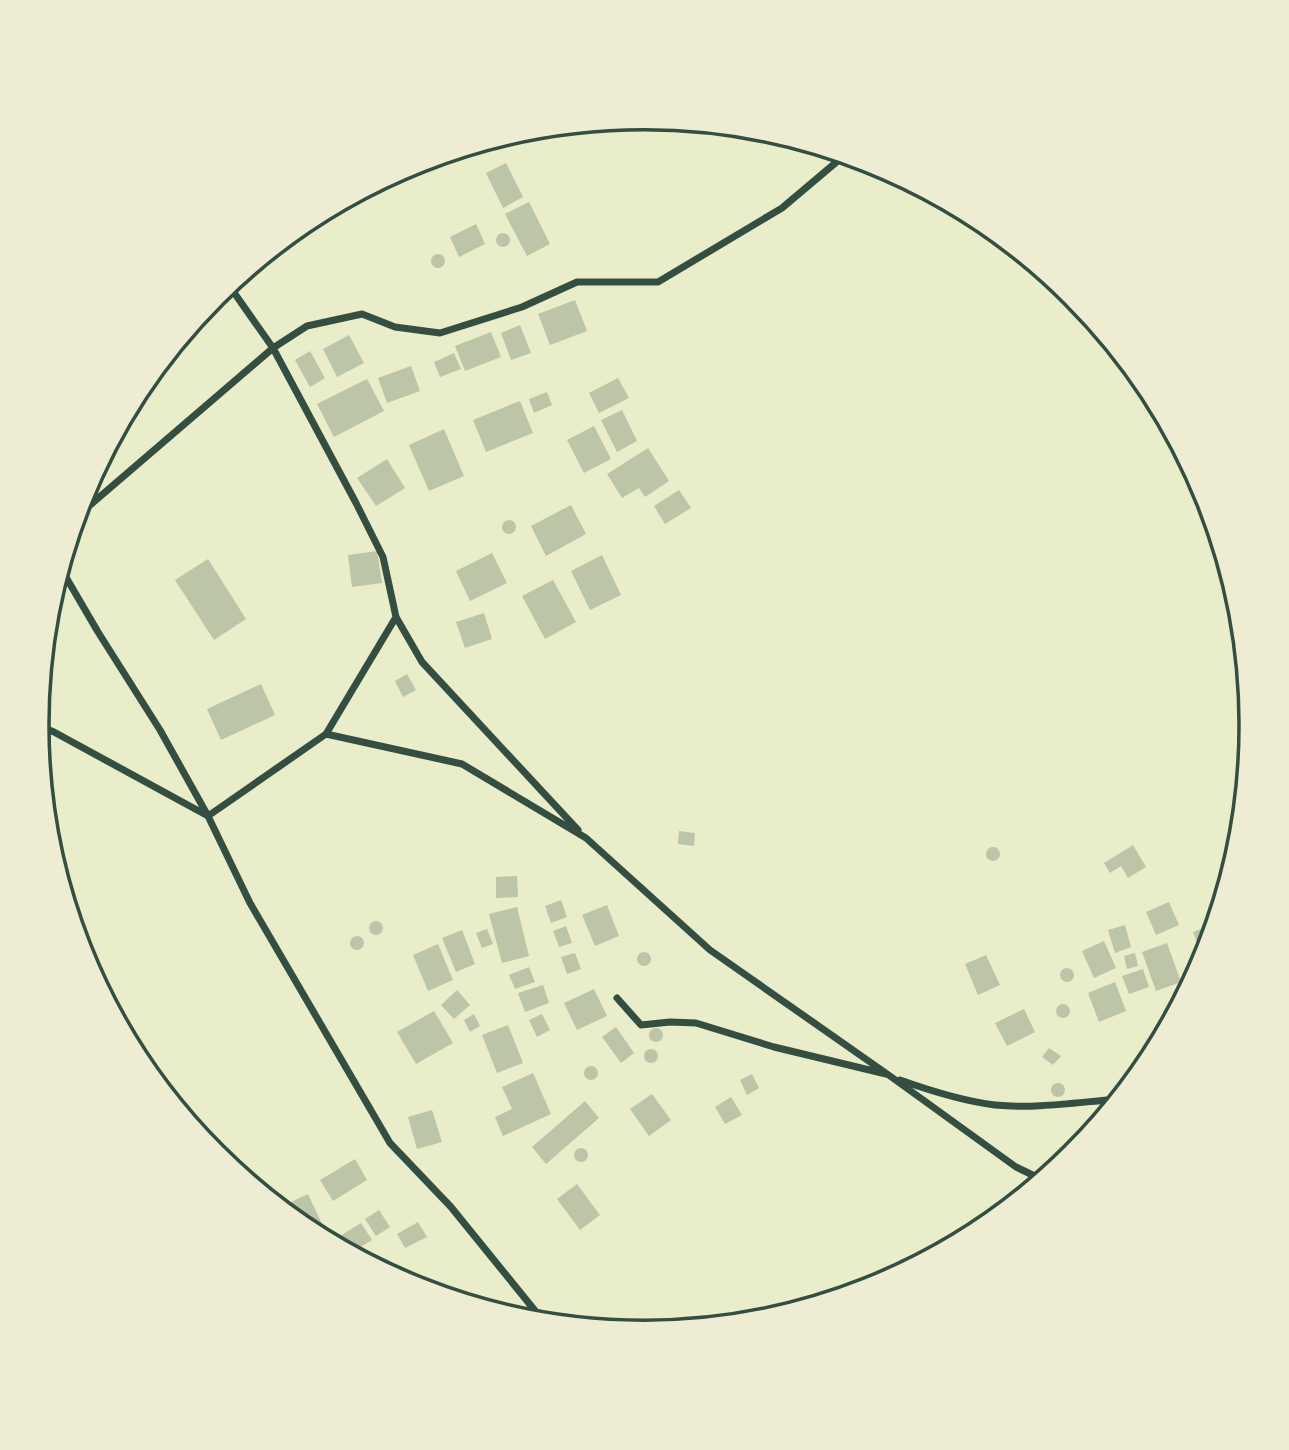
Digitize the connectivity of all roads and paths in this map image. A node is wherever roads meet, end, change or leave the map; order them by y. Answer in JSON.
{"nodes":[{"id":1,"x":837,"y":161,"type":"edge"},
{"id":2,"x":235,"y":293,"type":"edge"},
{"id":3,"x":273,"y":348,"type":"junction"},
{"id":4,"x":92,"y":504,"type":"edge"},
{"id":5,"x":67,"y":579,"type":"edge"},
{"id":6,"x":396,"y":617,"type":"junction"},
{"id":7,"x":49,"y":730,"type":"edge"},
{"id":8,"x":327,"y":734,"type":"junction"},
{"id":9,"x":208,"y":816,"type":"junction"},
{"id":10,"x":586,"y":838,"type":"junction"},
{"id":11,"x":617,"y":998,"type":"dead end"},
{"id":12,"x":890,"y":1076,"type":"junction"},
{"id":13,"x":1106,"y":1101,"type":"edge"},
{"id":14,"x":1033,"y":1176,"type":"edge"},
{"id":15,"x":534,"y":1310,"type":"edge"}],
"edges":[{"from":1,"to":3,"type":"street"},
{"from":2,"to":3,"type":"street"},
{"from":3,"to":4,"type":"street"},
{"from":3,"to":6,"type":"street"},
{"from":5,"to":9,"type":"street"},
{"from":6,"to":8,"type":"street"},
{"from":6,"to":10,"type":"street"},
{"from":7,"to":9,"type":"street"},
{"from":8,"to":9,"type":"street"},
{"from":8,"to":10,"type":"street"},
{"from":9,"to":15,"type":"street"},
{"from":10,"to":12,"type":"street"},
{"from":11,"to":12,"type":"street"},
{"from":12,"to":13,"type":"street"},
{"from":12,"to":14,"type":"street"}]}
